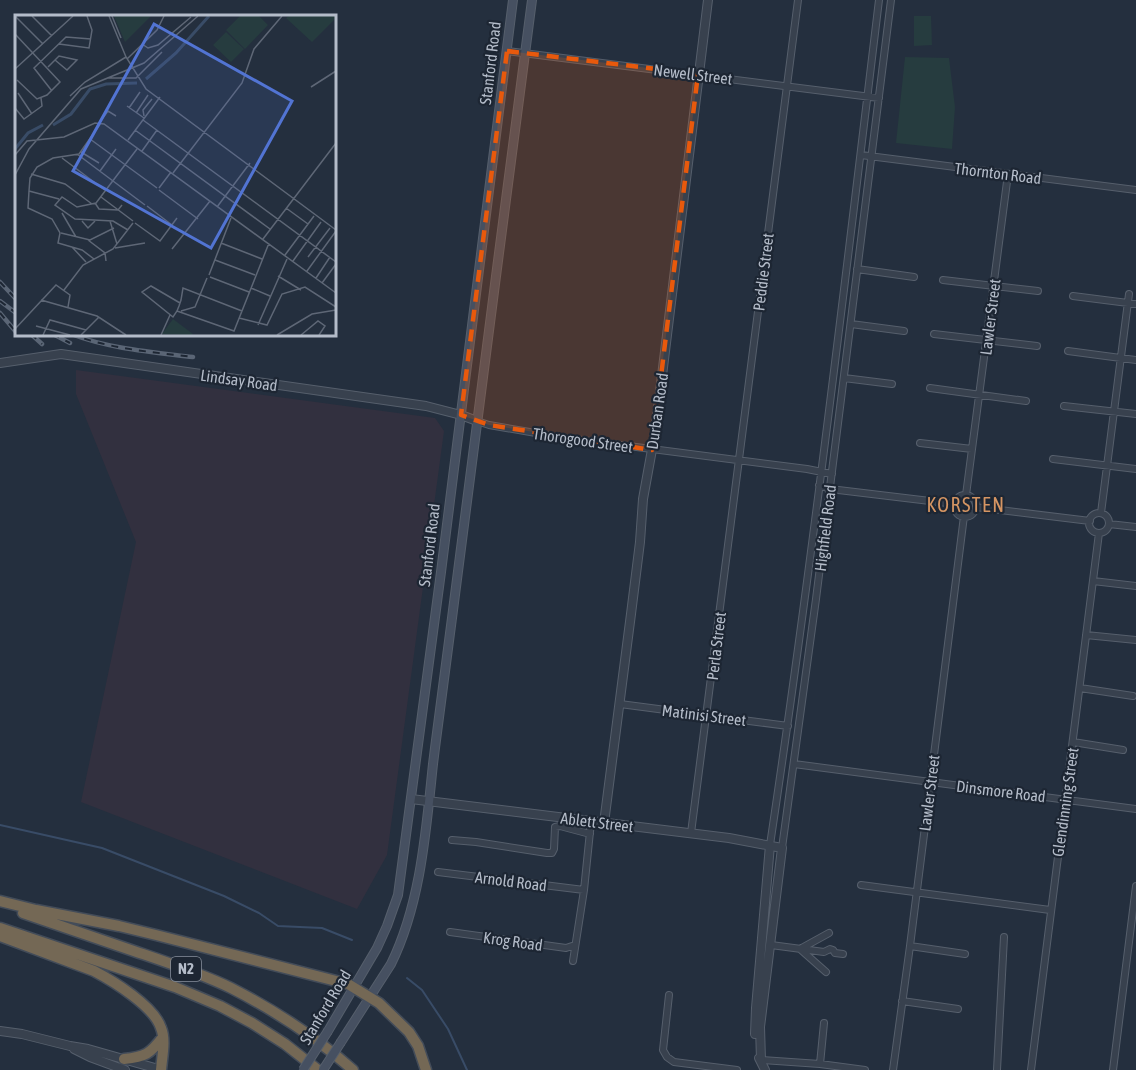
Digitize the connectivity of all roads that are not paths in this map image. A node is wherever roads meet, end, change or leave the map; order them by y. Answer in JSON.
{"nodes":[{"id":1,"x":513,"y":0,"type":"edge"},
{"id":2,"x":532,"y":0,"type":"edge"},
{"id":3,"x":708,"y":0,"type":"edge"},
{"id":4,"x":798,"y":0,"type":"edge"},
{"id":5,"x":879,"y":0,"type":"edge"},
{"id":6,"x":891,"y":0,"type":"edge"},
{"id":7,"x":507,"y":51,"type":"junction"},
{"id":8,"x":526,"y":53,"type":"junction"},
{"id":9,"x":698,"y":74,"type":"junction"},
{"id":10,"x":788,"y":85,"type":"junction"},
{"id":11,"x":867,"y":96,"type":"junction"},
{"id":12,"x":879,"y":98,"type":"junction"},
{"id":13,"x":861,"y":155,"type":"junction"},
{"id":14,"x":872,"y":157,"type":"junction"},
{"id":15,"x":1008,"y":174,"type":"junction"},
{"id":16,"x":1136,"y":190,"type":"edge"},
{"id":17,"x":857,"y":269,"type":"junction"},
{"id":18,"x":914,"y":277,"type":"dead end"},
{"id":19,"x":943,"y":280,"type":"dead end"},
{"id":20,"x":994,"y":286,"type":"junction"},
{"id":21,"x":1038,"y":291,"type":"dead end"},
{"id":22,"x":1129,"y":294,"type":"dead end"},
{"id":23,"x":1073,"y":296,"type":"dead end"},
{"id":24,"x":1128,"y":303,"type":"junction"},
{"id":25,"x":1136,"y":304,"type":"edge"},
{"id":26,"x":850,"y":324,"type":"junction"},
{"id":27,"x":904,"y":331,"type":"dead end"},
{"id":28,"x":934,"y":334,"type":"dead end"},
{"id":29,"x":986,"y":341,"type":"junction"},
{"id":30,"x":1037,"y":346,"type":"dead end"},
{"id":31,"x":1068,"y":351,"type":"dead end"},
{"id":32,"x":1121,"y":358,"type":"junction"},
{"id":33,"x":1136,"y":360,"type":"edge"},
{"id":34,"x":0,"y":363,"type":"edge"},
{"id":35,"x":844,"y":378,"type":"junction"},
{"id":36,"x":891,"y":384,"type":"dead end"},
{"id":37,"x":930,"y":388,"type":"dead end"},
{"id":38,"x":979,"y":395,"type":"junction"},
{"id":39,"x":1026,"y":401,"type":"dead end"},
{"id":40,"x":1064,"y":406,"type":"dead end"},
{"id":41,"x":1114,"y":411,"type":"junction"},
{"id":42,"x":1136,"y":414,"type":"edge"},
{"id":43,"x":461,"y":415,"type":"junction"},
{"id":44,"x":477,"y":421,"type":"junction"},
{"id":45,"x":920,"y":443,"type":"dead end"},
{"id":46,"x":972,"y":449,"type":"junction"},
{"id":47,"x":652,"y":450,"type":"junction"},
{"id":48,"x":1053,"y":459,"type":"dead end"},
{"id":49,"x":740,"y":460,"type":"junction"},
{"id":50,"x":1107,"y":466,"type":"junction"},
{"id":51,"x":1136,"y":470,"type":"edge"},
{"id":52,"x":821,"y":472,"type":"junction"},
{"id":53,"x":832,"y":474,"type":"junction"},
{"id":54,"x":819,"y":485,"type":"junction"},
{"id":55,"x":830,"y":489,"type":"junction"},
{"id":56,"x":966,"y":495,"type":"junction"},
{"id":57,"x":955,"y":504,"type":"junction"},
{"id":58,"x":976,"y":507,"type":"junction"},
{"id":59,"x":1101,"y":513,"type":"junction"},
{"id":60,"x":963,"y":516,"type":"junction"},
{"id":61,"x":1090,"y":521,"type":"junction"},
{"id":62,"x":1109,"y":524,"type":"junction"},
{"id":63,"x":1136,"y":527,"type":"edge"},
{"id":64,"x":813,"y":530,"type":"junction"},
{"id":65,"x":825,"y":530,"type":"junction"},
{"id":66,"x":1099,"y":533,"type":"junction"},
{"id":67,"x":1093,"y":581,"type":"junction"},
{"id":68,"x":1136,"y":586,"type":"edge"},
{"id":69,"x":1086,"y":635,"type":"junction"},
{"id":70,"x":1136,"y":640,"type":"edge"},
{"id":71,"x":1080,"y":688,"type":"junction"},
{"id":72,"x":1133,"y":696,"type":"dead end"},
{"id":73,"x":620,"y":704,"type":"junction"},
{"id":74,"x":707,"y":715,"type":"junction"},
{"id":75,"x":788,"y":726,"type":"junction"},
{"id":76,"x":1073,"y":742,"type":"junction"},
{"id":77,"x":1123,"y":750,"type":"dead end"},
{"id":78,"x":794,"y":764,"type":"junction"},
{"id":79,"x":930,"y":782,"type":"junction"},
{"id":80,"x":411,"y":799,"type":"junction"},
{"id":81,"x":429,"y":800,"type":"junction"},
{"id":82,"x":1065,"y":800,"type":"junction"},
{"id":83,"x":1136,"y":808,"type":"edge"},
{"id":84,"x":591,"y":822,"type":"junction"},
{"id":85,"x":604,"y":823,"type":"junction"},
{"id":86,"x":691,"y":833,"type":"junction"},
{"id":87,"x":590,"y":834,"type":"junction"},
{"id":88,"x":452,"y":840,"type":"dead end"},
{"id":89,"x":770,"y":845,"type":"junction"},
{"id":90,"x":782,"y":848,"type":"junction"},
{"id":91,"x":438,"y":872,"type":"dead end"},
{"id":92,"x":861,"y":885,"type":"dead end"},
{"id":93,"x":1136,"y":886,"type":"edge"},
{"id":94,"x":584,"y":890,"type":"junction"},
{"id":95,"x":916,"y":893,"type":"junction"},
{"id":96,"x":0,"y":903,"type":"edge"},
{"id":97,"x":1050,"y":910,"type":"junction"},
{"id":98,"x":0,"y":928,"type":"edge"},
{"id":99,"x":450,"y":932,"type":"dead end"},
{"id":100,"x":829,"y":933,"type":"dead end"},
{"id":101,"x":0,"y":936,"type":"edge"},
{"id":102,"x":1004,"y":937,"type":"dead end"},
{"id":103,"x":576,"y":945,"type":"junction"},
{"id":104,"x":771,"y":945,"type":"junction"},
{"id":105,"x":910,"y":946,"type":"junction"},
{"id":106,"x":800,"y":949,"type":"junction"},
{"id":107,"x":843,"y":954,"type":"dead end"},
{"id":108,"x":965,"y":954,"type":"dead end"},
{"id":109,"x":573,"y":961,"type":"dead end"},
{"id":110,"x":826,"y":972,"type":"dead end"},
{"id":111,"x":355,"y":988,"type":"junction"},
{"id":112,"x":669,"y":995,"type":"dead end"},
{"id":113,"x":369,"y":997,"type":"junction"},
{"id":114,"x":902,"y":1001,"type":"junction"},
{"id":115,"x":958,"y":1009,"type":"dead end"},
{"id":116,"x":824,"y":1023,"type":"dead end"},
{"id":117,"x":0,"y":1031,"type":"edge"},
{"id":118,"x":163,"y":1037,"type":"junction"},
{"id":119,"x":760,"y":1057,"type":"junction"},
{"id":120,"x":125,"y":1064,"type":"edge"},
{"id":121,"x":820,"y":1065,"type":"junction"},
{"id":122,"x":162,"y":1070,"type":"edge"},
{"id":123,"x":303,"y":1070,"type":"edge"},
{"id":124,"x":318,"y":1070,"type":"edge"},
{"id":125,"x":323,"y":1070,"type":"edge"},
{"id":126,"x":353,"y":1070,"type":"edge"},
{"id":127,"x":426,"y":1070,"type":"edge"},
{"id":128,"x":737,"y":1070,"type":"edge"},
{"id":129,"x":765,"y":1070,"type":"edge"},
{"id":130,"x":865,"y":1070,"type":"edge"},
{"id":131,"x":892,"y":1070,"type":"edge"},
{"id":132,"x":997,"y":1070,"type":"edge"},
{"id":133,"x":1031,"y":1070,"type":"edge"},
{"id":134,"x":1113,"y":1070,"type":"edge"}],
"edges":[{"from":1,"to":7,"type":"main road","name":"Stanford Road"},
{"from":2,"to":8,"type":"main road","name":"Stanford Road"},
{"from":3,"to":9,"type":"street","name":"Durban Road"},
{"from":4,"to":10,"type":"street","name":"Peddie Street"},
{"from":5,"to":11,"type":"street","name":"Highfield Road"},
{"from":6,"to":12,"type":"street","name":"Highfield Road"},
{"from":7,"to":8,"type":"street","name":"Newell Street"},
{"from":7,"to":43,"type":"main road","name":"Stanford Road"},
{"from":8,"to":9,"type":"street","name":"Newell Street"},
{"from":8,"to":44,"type":"main road","name":"Stanford Road"},
{"from":9,"to":10,"type":"street","name":"Newell Street"},
{"from":9,"to":47,"type":"street","name":"Durban Road"},
{"from":10,"to":11,"type":"street","name":"Newell Street"},
{"from":10,"to":49,"type":"street","name":"Peddie Street"},
{"from":11,"to":12,"type":"street","name":"Newell Street"},
{"from":11,"to":13,"type":"street","name":"Highfield Road"},
{"from":12,"to":14,"type":"street","name":"Highfield Road"},
{"from":13,"to":14,"type":"street","name":"Thornton Road"},
{"from":13,"to":52,"type":"street","name":"Highfield Road"},
{"from":14,"to":15,"type":"street","name":"Thornton Road"},
{"from":14,"to":17,"type":"street","name":"Highfield Road"},
{"from":15,"to":16,"type":"street","name":"Thornton Road"},
{"from":15,"to":20,"type":"street","name":"Lawler Street"},
{"from":17,"to":18,"type":"street"},
{"from":17,"to":26,"type":"street","name":"Highfield Road"},
{"from":19,"to":20,"type":"street"},
{"from":20,"to":21,"type":"street"},
{"from":20,"to":29,"type":"street","name":"Lawler Street"},
{"from":22,"to":24,"type":"street"},
{"from":23,"to":24,"type":"street"},
{"from":24,"to":25,"type":"street"},
{"from":24,"to":32,"type":"street"},
{"from":26,"to":27,"type":"street"},
{"from":26,"to":35,"type":"street","name":"Highfield Road"},
{"from":28,"to":29,"type":"street"},
{"from":29,"to":30,"type":"street"},
{"from":29,"to":38,"type":"street","name":"Lawler Street"},
{"from":31,"to":32,"type":"street"},
{"from":32,"to":33,"type":"street"},
{"from":32,"to":41,"type":"street"},
{"from":34,"to":43,"type":"street","name":"Lindsay Road"},
{"from":35,"to":36,"type":"street"},
{"from":35,"to":53,"type":"street","name":"Highfield Road"},
{"from":37,"to":38,"type":"street"},
{"from":38,"to":39,"type":"street"},
{"from":38,"to":46,"type":"street","name":"Lawler Street"},
{"from":40,"to":41,"type":"street"},
{"from":41,"to":42,"type":"street"},
{"from":41,"to":50,"type":"street"},
{"from":43,"to":44,"type":"street","name":"Lindsay Road"},
{"from":43,"to":80,"type":"main road","name":"Stanford Road"},
{"from":44,"to":47,"type":"street","name":"Thorogood Street"},
{"from":44,"to":81,"type":"main road","name":"Stanford Road"},
{"from":45,"to":46,"type":"street"},
{"from":46,"to":56,"type":"street","name":"Lawler Street"},
{"from":47,"to":49,"type":"street","name":"Thorogood Street"},
{"from":47,"to":73,"type":"street","name":"Durban Road"},
{"from":48,"to":50,"type":"street"},
{"from":49,"to":52,"type":"street","name":"Thorogood Street"},
{"from":49,"to":74,"type":"street","name":"Perla Street"},
{"from":50,"to":51,"type":"street"},
{"from":50,"to":59,"type":"street"},
{"from":52,"to":53,"type":"street","name":"Thorogood Street"},
{"from":52,"to":54,"type":"street","name":"Highfield Road"},
{"from":53,"to":55,"type":"street","name":"Highfield Road"},
{"from":54,"to":55,"type":"street"},
{"from":54,"to":64,"type":"street","name":"Highfield Road"},
{"from":55,"to":57,"type":"street"},
{"from":55,"to":65,"type":"street","name":"Highfield Road"},
{"from":56,"to":57,"type":"street"},
{"from":56,"to":58,"type":"street"},
{"from":57,"to":60,"type":"street"},
{"from":58,"to":60,"type":"street"},
{"from":58,"to":61,"type":"street"},
{"from":59,"to":61,"type":"street"},
{"from":59,"to":62,"type":"street"},
{"from":60,"to":79,"type":"street","name":"Lawler Street"},
{"from":61,"to":66,"type":"street"},
{"from":62,"to":63,"type":"street"},
{"from":62,"to":66,"type":"street"},
{"from":64,"to":65,"type":"street"},
{"from":64,"to":75,"type":"street","name":"Highfield Road"},
{"from":65,"to":78,"type":"street","name":"Highfield Road"},
{"from":66,"to":67,"type":"street","name":"Glendinning Street"},
{"from":67,"to":68,"type":"street"},
{"from":67,"to":69,"type":"street","name":"Glendinning Street"},
{"from":69,"to":70,"type":"street"},
{"from":69,"to":71,"type":"street","name":"Glendinning Street"},
{"from":71,"to":72,"type":"street"},
{"from":71,"to":76,"type":"street","name":"Glendinning Street"},
{"from":73,"to":74,"type":"street","name":"Matinisi Street"},
{"from":73,"to":85,"type":"street","name":"Durban Road"},
{"from":74,"to":75,"type":"street","name":"Matinisi Street"},
{"from":74,"to":86,"type":"street","name":"Perla Street"},
{"from":75,"to":89,"type":"street","name":"Highfield Road"},
{"from":76,"to":77,"type":"street"},
{"from":76,"to":82,"type":"street","name":"Glendinning Street"},
{"from":78,"to":79,"type":"street","name":"Dinsmore Road"},
{"from":78,"to":90,"type":"street","name":"Highfield Road"},
{"from":79,"to":82,"type":"street","name":"Dinsmore Road"},
{"from":79,"to":95,"type":"street","name":"Lawler Street"},
{"from":80,"to":81,"type":"street","name":"Ablett Street"},
{"from":80,"to":111,"type":"main road","name":"Stanford Road"},
{"from":81,"to":84,"type":"street","name":"Ablett Street"},
{"from":81,"to":113,"type":"main road","name":"Stanford Road"},
{"from":82,"to":83,"type":"street","name":"Dinsmore Road"},
{"from":82,"to":97,"type":"street","name":"Glendinning Street"},
{"from":84,"to":85,"type":"street","name":"Ablett Street"},
{"from":84,"to":87,"type":"street"},
{"from":85,"to":86,"type":"street","name":"Ablett Street"},
{"from":86,"to":89,"type":"street","name":"Ablett Street"},
{"from":87,"to":88,"type":"street"},
{"from":87,"to":94,"type":"street"},
{"from":89,"to":90,"type":"street","name":"Ablett Street"},
{"from":89,"to":119,"type":"street","name":"Highfield Road"},
{"from":90,"to":104,"type":"street","name":"Highfield Road"},
{"from":91,"to":94,"type":"street","name":"Arnold Road"},
{"from":92,"to":95,"type":"street"},
{"from":93,"to":134,"type":"street"},
{"from":94,"to":103,"type":"street"},
{"from":95,"to":97,"type":"street"},
{"from":95,"to":105,"type":"street","name":"Lawler Street"},
{"from":96,"to":111,"type":"highway"},
{"from":96,"to":126,"type":"highway","number":"N2"},
{"from":97,"to":133,"type":"street","name":"Glendinning Street"},
{"from":98,"to":124,"type":"highway","number":"N2"},
{"from":99,"to":103,"type":"street","name":"Krog Road"},
{"from":100,"to":106,"type":"street"},
{"from":101,"to":118,"type":"highway"},
{"from":102,"to":132,"type":"street"},
{"from":103,"to":109,"type":"street"},
{"from":104,"to":106,"type":"street"},
{"from":104,"to":119,"type":"street","name":"Highfield Road"},
{"from":105,"to":108,"type":"street"},
{"from":105,"to":114,"type":"street","name":"Lawler Street"},
{"from":106,"to":107,"type":"street"},
{"from":106,"to":110,"type":"street"},
{"from":111,"to":113,"type":"highway"},
{"from":111,"to":123,"type":"main road","name":"Stanford Road","bridge":true},
{"from":112,"to":128,"type":"street"},
{"from":113,"to":125,"type":"main road","name":"Stanford Road","bridge":true},
{"from":113,"to":127,"type":"highway"},
{"from":114,"to":115,"type":"street"},
{"from":114,"to":131,"type":"street","name":"Lawler Street"},
{"from":116,"to":121,"type":"street"},
{"from":117,"to":120,"type":"street"},
{"from":118,"to":120,"type":"highway"},
{"from":118,"to":122,"type":"highway"},
{"from":119,"to":121,"type":"street"},
{"from":119,"to":129,"type":"street"},
{"from":120,"to":122,"type":"street"},
{"from":121,"to":130,"type":"street"}]}
